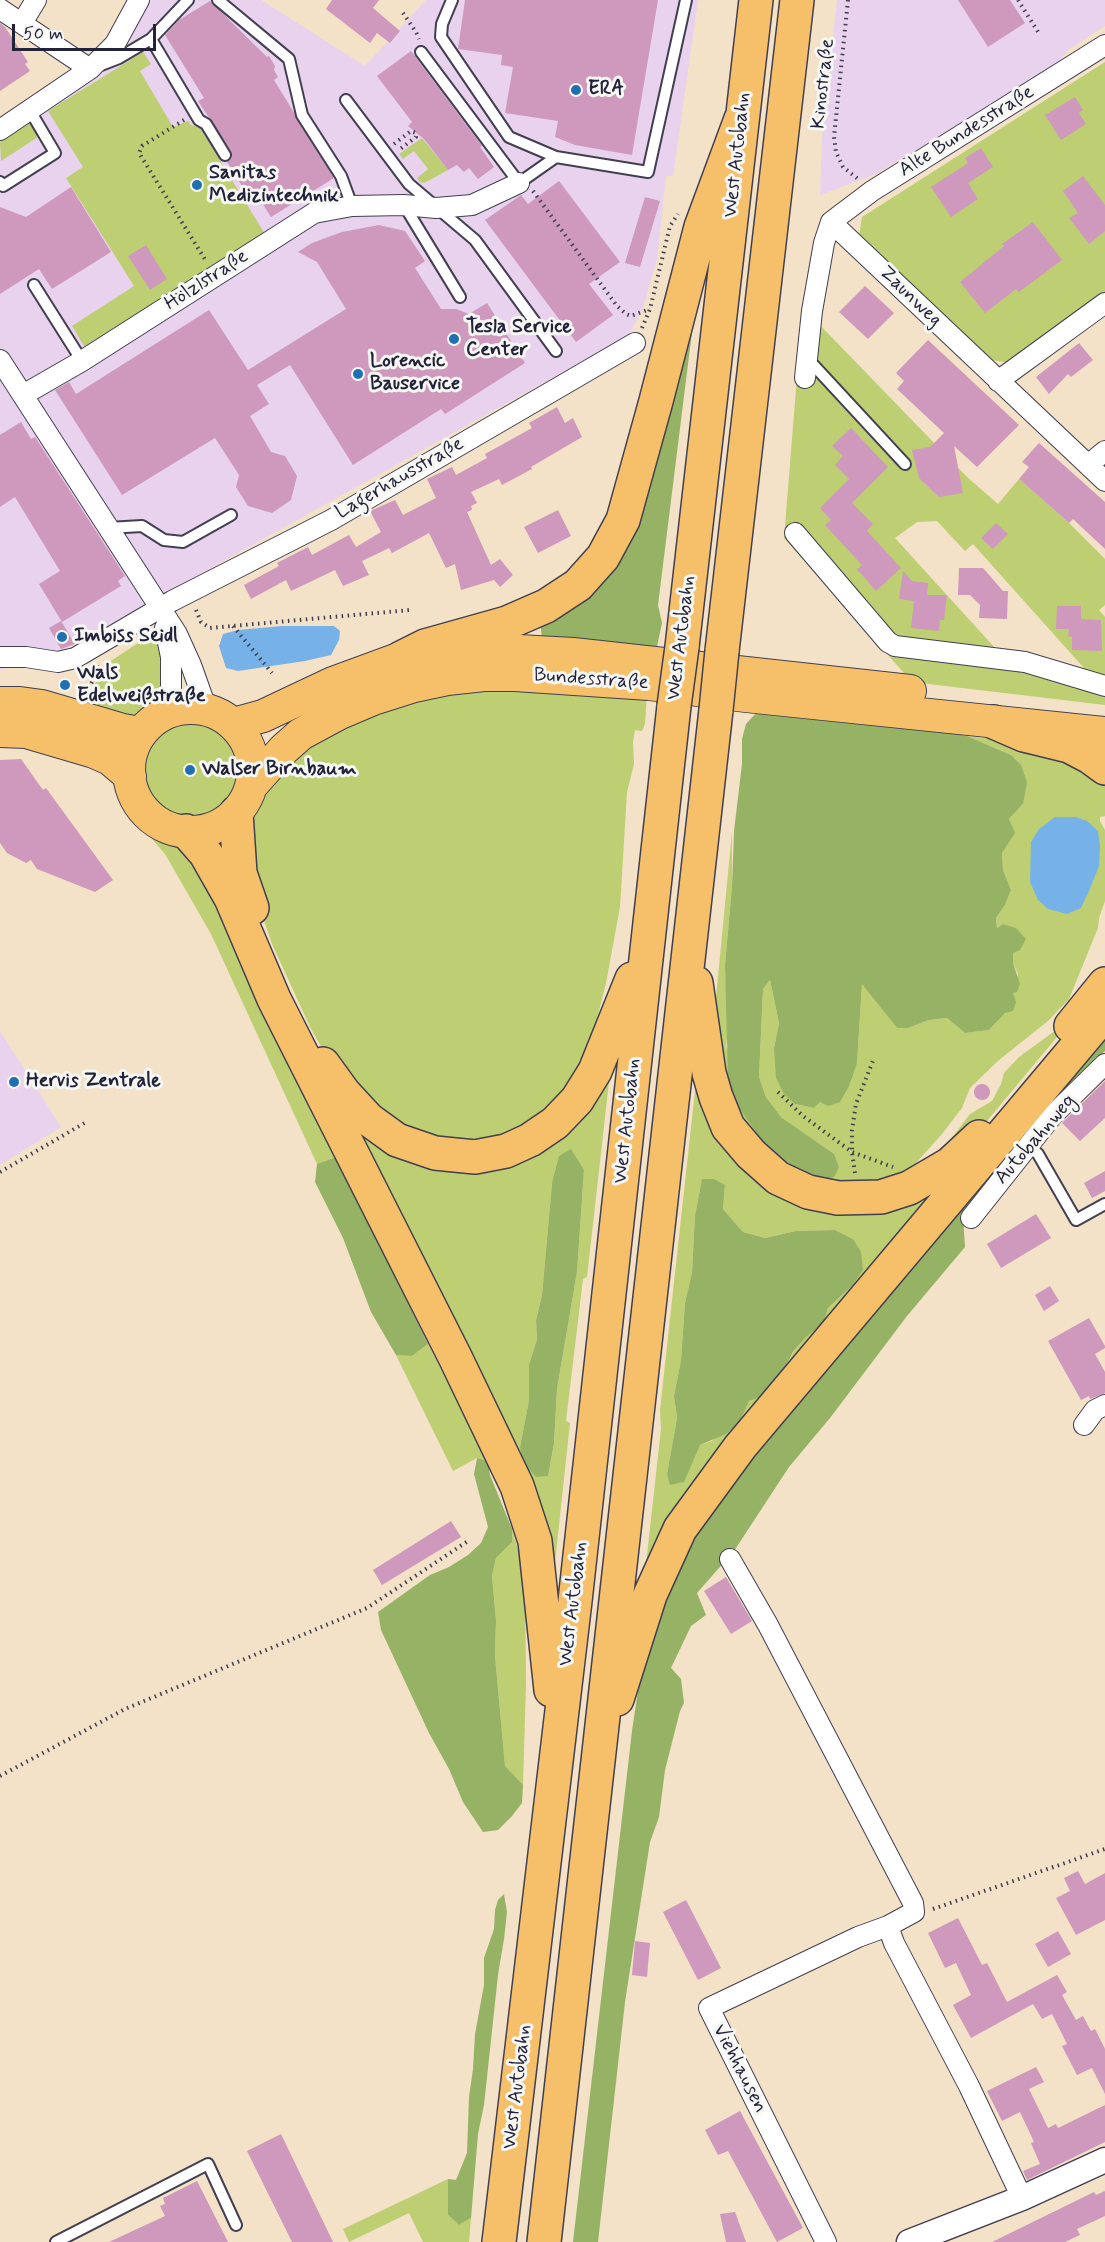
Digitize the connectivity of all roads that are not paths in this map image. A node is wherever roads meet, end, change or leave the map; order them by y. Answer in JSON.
{"nodes":[{"id":1,"x":36,"y":0,"type":"edge"},
{"id":2,"x":139,"y":0,"type":"edge"},
{"id":3,"x":188,"y":0,"type":"edge"},
{"id":4,"x":218,"y":0,"type":"edge"},
{"id":5,"x":452,"y":0,"type":"edge"},
{"id":6,"x":686,"y":0,"type":"edge"},
{"id":7,"x":756,"y":0,"type":"edge"},
{"id":8,"x":796,"y":0,"type":"edge"},
{"id":9,"x":0,"y":9,"type":"edge"},
{"id":10,"x":22,"y":23,"type":"junction"},
{"id":11,"x":151,"y":39,"type":"junction"},
{"id":12,"x":1105,"y":45,"type":"edge"},
{"id":13,"x":421,"y":52,"type":"road end"},
{"id":14,"x":90,"y":69,"type":"junction"},
{"id":15,"x":346,"y":100,"type":"dead end"},
{"id":16,"x":29,"y":109,"type":"junction"},
{"id":17,"x":741,"y":119,"type":"junction"},
{"id":18,"x":0,"y":130,"type":"edge"},
{"id":19,"x":225,"y":155,"type":"dead end"},
{"id":20,"x":556,"y":157,"type":"junction"},
{"id":21,"x":0,"y":182,"type":"edge"},
{"id":22,"x":519,"y":183,"type":"junction"},
{"id":23,"x":352,"y":206,"type":"junction"},
{"id":24,"x":404,"y":206,"type":"junction"},
{"id":25,"x":436,"y":208,"type":"junction"},
{"id":26,"x":831,"y":222,"type":"junction"},
{"id":27,"x":34,"y":285,"type":"dead end"},
{"id":28,"x":460,"y":297,"type":"dead end"},
{"id":29,"x":1105,"y":303,"type":"edge"},
{"id":30,"x":635,"y":343,"type":"road end"},
{"id":31,"x":556,"y":351,"type":"dead end"},
{"id":32,"x":806,"y":357,"type":"junction"},
{"id":33,"x":0,"y":360,"type":"edge"},
{"id":34,"x":82,"y":361,"type":"junction"},
{"id":35,"x":805,"y":378,"type":"dead end"},
{"id":36,"x":998,"y":381,"type":"junction"},
{"id":37,"x":23,"y":395,"type":"junction"},
{"id":38,"x":1105,"y":451,"type":"edge"},
{"id":39,"x":905,"y":464,"type":"dead end"},
{"id":40,"x":1088,"y":465,"type":"junction"},
{"id":41,"x":1105,"y":481,"type":"edge"},
{"id":42,"x":231,"y":515,"type":"dead end"},
{"id":43,"x":108,"y":528,"type":"junction"},
{"id":44,"x":795,"y":533,"type":"dead end"},
{"id":45,"x":160,"y":608,"type":"junction"},
{"id":46,"x":0,"y":657,"type":"edge"},
{"id":47,"x":401,"y":658,"type":"junction"},
{"id":48,"x":1105,"y":686,"type":"edge"},
{"id":49,"x":0,"y":703,"type":"edge"},
{"id":50,"x":1105,"y":713,"type":"edge"},
{"id":51,"x":221,"y":717,"type":"junction"},
{"id":52,"x":994,"y":722,"type":"junction"},
{"id":53,"x":150,"y":724,"type":"junction"},
{"id":54,"x":0,"y":731,"type":"edge"},
{"id":55,"x":1105,"y":733,"type":"edge"},
{"id":56,"x":1105,"y":768,"type":"edge"},
{"id":57,"x":130,"y":776,"type":"junction"},
{"id":58,"x":244,"y":800,"type":"junction"},
{"id":59,"x":186,"y":831,"type":"junction"},
{"id":60,"x":648,"y":938,"type":"junction"},
{"id":61,"x":689,"y":943,"type":"junction"},
{"id":62,"x":1105,"y":984,"type":"edge"},
{"id":63,"x":1105,"y":1013,"type":"edge"},
{"id":64,"x":1105,"y":1064,"type":"edge"},
{"id":65,"x":1028,"y":1145,"type":"junction"},
{"id":66,"x":1105,"y":1204,"type":"edge"},
{"id":67,"x":971,"y":1218,"type":"dead end"},
{"id":68,"x":1105,"y":1405,"type":"edge"},
{"id":69,"x":1084,"y":1425,"type":"dead end"},
{"id":70,"x":730,"y":1559,"type":"dead end"},
{"id":71,"x":558,"y":1749,"type":"junction"},
{"id":72,"x":598,"y":1755,"type":"junction"},
{"id":73,"x":888,"y":1926,"type":"junction"},
{"id":74,"x":1105,"y":2160,"type":"edge"},
{"id":75,"x":1023,"y":2198,"type":"junction"},
{"id":76,"x":236,"y":2225,"type":"dead end"},
{"id":77,"x":56,"y":2242,"type":"edge"},
{"id":78,"x":499,"y":2242,"type":"edge"},
{"id":79,"x":544,"y":2242,"type":"edge"},
{"id":80,"x":826,"y":2242,"type":"edge"},
{"id":81,"x":909,"y":2242,"type":"edge"}],
"edges":[{"from":1,"to":10,"type":"street"},
{"from":2,"to":14,"type":"street"},
{"from":3,"to":11,"type":"lane"},
{"from":4,"to":23,"type":"lane"},
{"from":5,"to":20,"type":"lane"},
{"from":6,"to":20,"type":"lane"},
{"from":7,"to":17,"type":"highway","name":"West Autobahn"},
{"from":8,"to":61,"type":"highway","name":"West Autobahn","bridge":true},
{"from":9,"to":10,"type":"street"},
{"from":10,"to":14,"type":"street"},
{"from":11,"to":14,"type":"lane"},
{"from":11,"to":19,"type":"lane"},
{"from":12,"to":26,"type":"street","name":"Alte Bundesstraße"},
{"from":13,"to":22,"type":"lane"},
{"from":14,"to":16,"type":"street"},
{"from":15,"to":25,"type":"lane"},
{"from":16,"to":18,"type":"street"},
{"from":16,"to":21,"type":"lane"},
{"from":17,"to":47,"type":"highway"},
{"from":17,"to":60,"type":"highway","name":"West Autobahn","bridge":true},
{"from":20,"to":22,"type":"lane"},
{"from":22,"to":25,"type":"street","name":"Hölzlstraße"},
{"from":23,"to":24,"type":"street","name":"Hölzlstraße"},
{"from":23,"to":34,"type":"street","name":"Hölzlstraße"},
{"from":24,"to":25,"type":"street","name":"Hölzlstraße"},
{"from":24,"to":28,"type":"lane"},
{"from":25,"to":31,"type":"lane"},
{"from":26,"to":32,"type":"street"},
{"from":26,"to":36,"type":"street","name":"Zaunweg"},
{"from":27,"to":34,"type":"lane"},
{"from":29,"to":36,"type":"street"},
{"from":30,"to":45,"type":"street","name":"Lagerhausstraße"},
{"from":32,"to":35,"type":"street"},
{"from":32,"to":39,"type":"lane"},
{"from":33,"to":37,"type":"street"},
{"from":34,"to":37,"type":"street","name":"Hölzlstraße"},
{"from":36,"to":40,"type":"street","name":"Zaunweg"},
{"from":37,"to":43,"type":"street"},
{"from":38,"to":40,"type":"street"},
{"from":40,"to":41,"type":"street","name":"Zaunweg"},
{"from":42,"to":43,"type":"lane"},
{"from":43,"to":45,"type":"street"},
{"from":44,"to":48,"type":"street"},
{"from":45,"to":46,"type":"street","name":"Lagerhausstraße"},
{"from":45,"to":51,"type":"street"},
{"from":45,"to":53,"type":"street"},
{"from":47,"to":50,"type":"main road","name":"Bundesstraße"},
{"from":47,"to":51,"type":"main road","name":"Bundesstraße"},
{"from":49,"to":53,"type":"main road","name":"Bundesstraße"},
{"from":51,"to":53,"type":"main road","name":"Bundesstraße"},
{"from":51,"to":58,"type":"main road"},
{"from":52,"to":55,"type":"main road","name":"Bundesstraße"},
{"from":52,"to":56,"type":"highway"},
{"from":52,"to":58,"type":"main road","name":"Bundesstraße"},
{"from":53,"to":57,"type":"main road","name":"Bundesstraße"},
{"from":54,"to":57,"type":"main road"},
{"from":57,"to":59,"type":"main road","name":"Bundesstraße"},
{"from":58,"to":59,"type":"main road","name":"Bundesstraße"},
{"from":58,"to":60,"type":"highway"},
{"from":59,"to":71,"type":"highway"},
{"from":60,"to":71,"type":"highway","name":"West Autobahn"},
{"from":61,"to":62,"type":"highway"},
{"from":61,"to":72,"type":"highway","name":"West Autobahn"},
{"from":63,"to":72,"type":"highway"},
{"from":64,"to":65,"type":"street","name":"Autobahnweg"},
{"from":65,"to":66,"type":"lane"},
{"from":65,"to":67,"type":"street","name":"Autobahnweg"},
{"from":68,"to":69,"type":"street"},
{"from":70,"to":73,"type":"street","name":"Viehhausen"},
{"from":71,"to":78,"type":"highway","name":"West Autobahn"},
{"from":72,"to":79,"type":"highway","name":"West Autobahn"},
{"from":73,"to":75,"type":"street"},
{"from":73,"to":80,"type":"street","name":"Viehhausen"},
{"from":74,"to":75,"type":"street"},
{"from":75,"to":81,"type":"street"},
{"from":76,"to":77,"type":"lane"}]}
